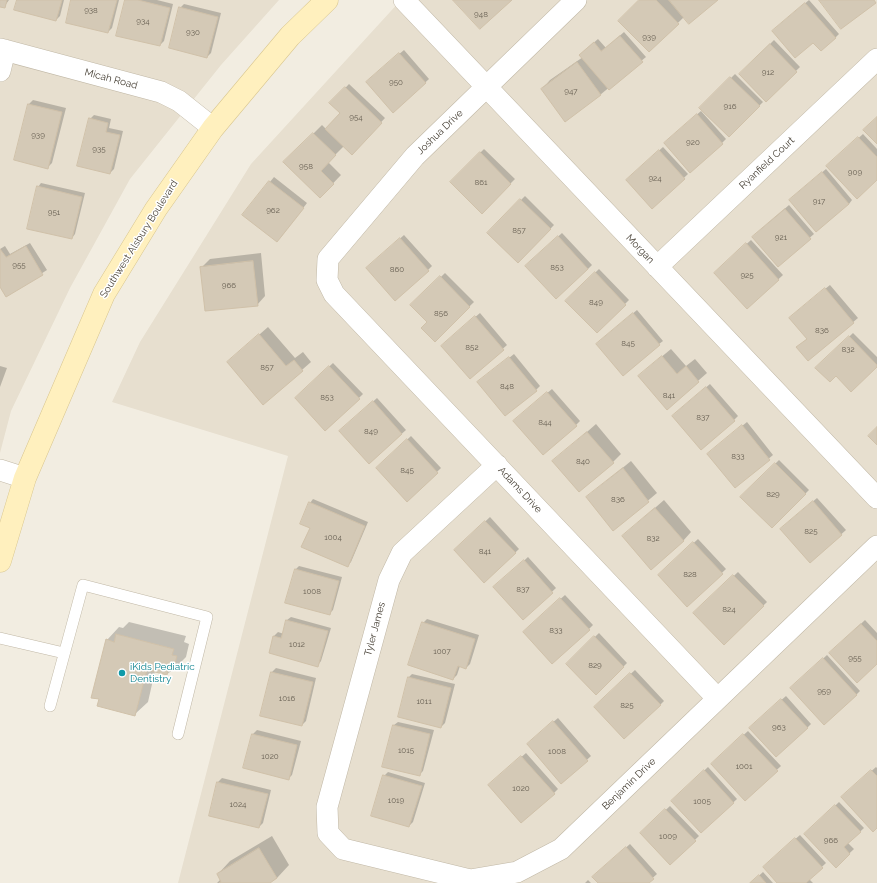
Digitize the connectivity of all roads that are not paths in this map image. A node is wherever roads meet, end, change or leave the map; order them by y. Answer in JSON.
{"nodes":[{"id":1,"x":327,"y":0,"type":"edge"},
{"id":2,"x":404,"y":0,"type":"edge"},
{"id":3,"x":576,"y":0,"type":"edge"},
{"id":4,"x":2,"y":49,"type":"edge"},
{"id":5,"x":877,"y":59,"type":"edge"},
{"id":6,"x":0,"y":71,"type":"edge"},
{"id":7,"x":485,"y":87,"type":"junction"},
{"id":8,"x":213,"y":128,"type":"junction"},
{"id":9,"x":657,"y":268,"type":"junction"},
{"id":10,"x":327,"y":280,"type":"joint"},
{"id":11,"x":497,"y":465,"type":"junction"},
{"id":12,"x":0,"y":470,"type":"edge"},
{"id":13,"x":25,"y":478,"type":"junction"},
{"id":14,"x":877,"y":498,"type":"edge"},
{"id":15,"x":877,"y":546,"type":"edge"},
{"id":16,"x":0,"y":561,"type":"edge"},
{"id":17,"x":0,"y":638,"type":"edge"},
{"id":18,"x":64,"y":653,"type":"junction"},
{"id":19,"x":717,"y":698,"type":"junction"},
{"id":20,"x":50,"y":706,"type":"dead end"},
{"id":21,"x":178,"y":734,"type":"dead end"},
{"id":22,"x":328,"y":833,"type":"joint"}],
"edges":[{"from":1,"to":8,"type":"main road","name":"Southwest Alsbury Boulevard"},
{"from":2,"to":7,"type":"street","name":"Morgan"},
{"from":3,"to":7,"type":"street","name":"Joshua Drive"},
{"from":4,"to":6,"type":"street"},
{"from":4,"to":8,"type":"street","name":"Micah Road"},
{"from":5,"to":9,"type":"street","name":"Ryanfield Court"},
{"from":7,"to":9,"type":"street","name":"Morgan"},
{"from":7,"to":10,"type":"street","name":"Joshua Drive"},
{"from":8,"to":13,"type":"main road","name":"Southwest Alsbury Boulevard"},
{"from":9,"to":14,"type":"street","name":"Morgan"},
{"from":10,"to":11,"type":"street","name":"Adams Drive"},
{"from":11,"to":19,"type":"street","name":"Adams Drive"},
{"from":11,"to":22,"type":"street","name":"Tyler James"},
{"from":12,"to":13,"type":"street"},
{"from":13,"to":16,"type":"main road","name":"Southwest Alsbury Boulevard"},
{"from":15,"to":19,"type":"street","name":"Benjamin Drive"},
{"from":17,"to":18,"type":"lane"},
{"from":18,"to":20,"type":"lane"},
{"from":18,"to":21,"type":"lane"},
{"from":19,"to":22,"type":"street","name":"Benjamin Drive"}]}
